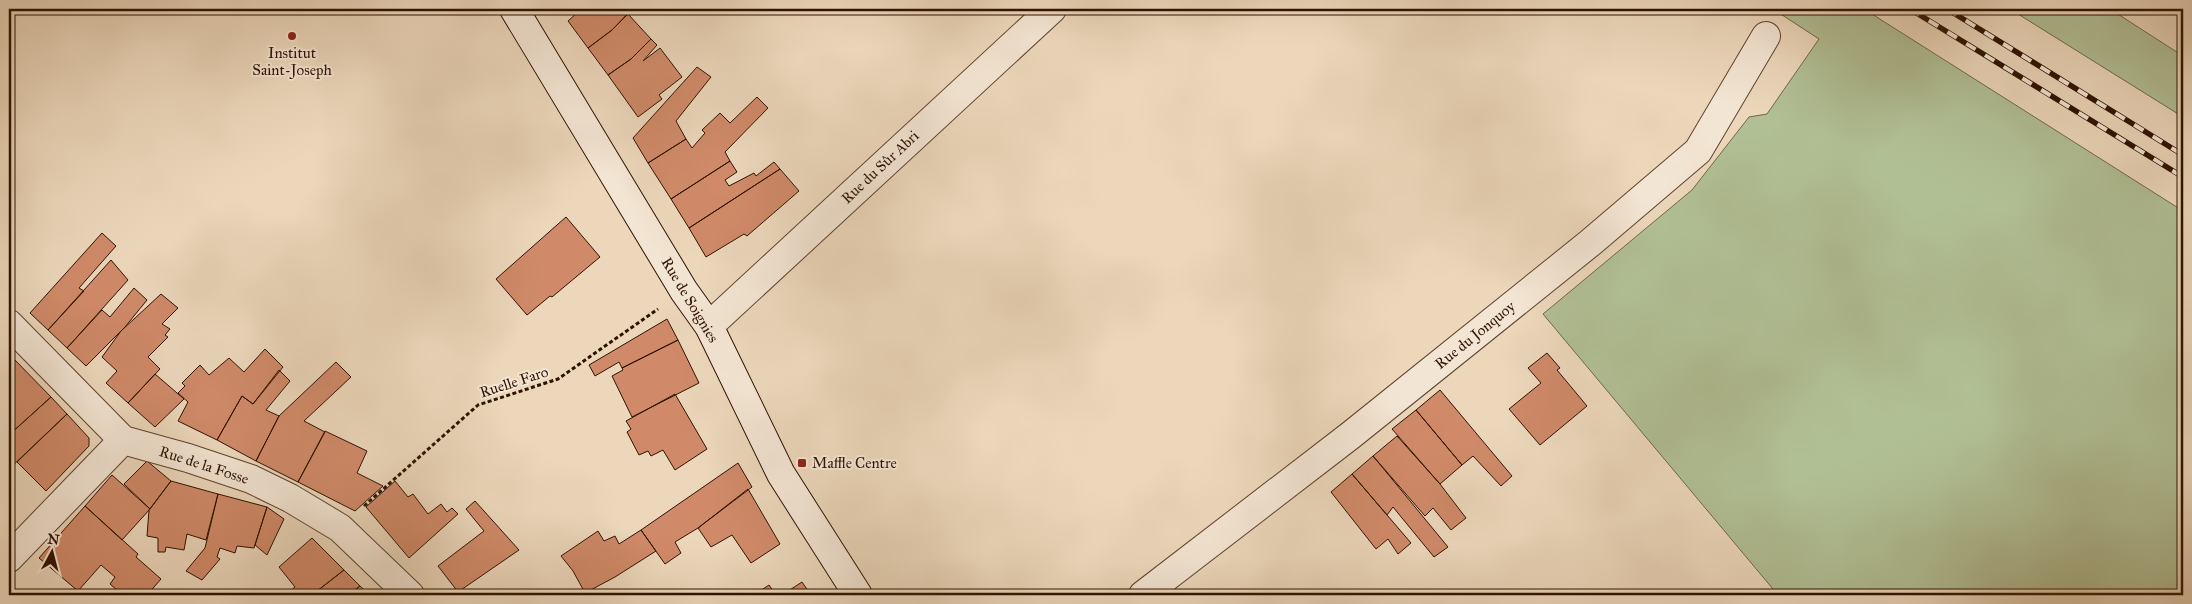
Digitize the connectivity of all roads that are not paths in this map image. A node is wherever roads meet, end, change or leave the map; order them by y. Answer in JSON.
{"nodes":[{"id":1,"x":514,"y":9,"type":"edge"},
{"id":2,"x":1052,"y":9,"type":"edge"},
{"id":3,"x":1766,"y":36,"type":"dead end"},
{"id":4,"x":9,"y":324,"type":"edge"},
{"id":5,"x":709,"y":326,"type":"junction"},
{"id":6,"x":123,"y":440,"type":"junction"},
{"id":7,"x":9,"y":558,"type":"edge"},
{"id":8,"x":410,"y":595,"type":"edge"},
{"id":9,"x":858,"y":595,"type":"edge"},
{"id":10,"x":1143,"y":595,"type":"edge"}],
"edges":[{"from":1,"to":5,"type":"street","name":"Rue de Soignies"},
{"from":2,"to":5,"type":"street","name":"Rue du Sûr Abri"},
{"from":3,"to":10,"type":"street","name":"Rue du Jonquoy"},
{"from":4,"to":6,"type":"street"},
{"from":5,"to":9,"type":"street","name":"Rue de Soignies"},
{"from":6,"to":7,"type":"street"},
{"from":6,"to":8,"type":"street","name":"Rue de la Fosse"}]}
